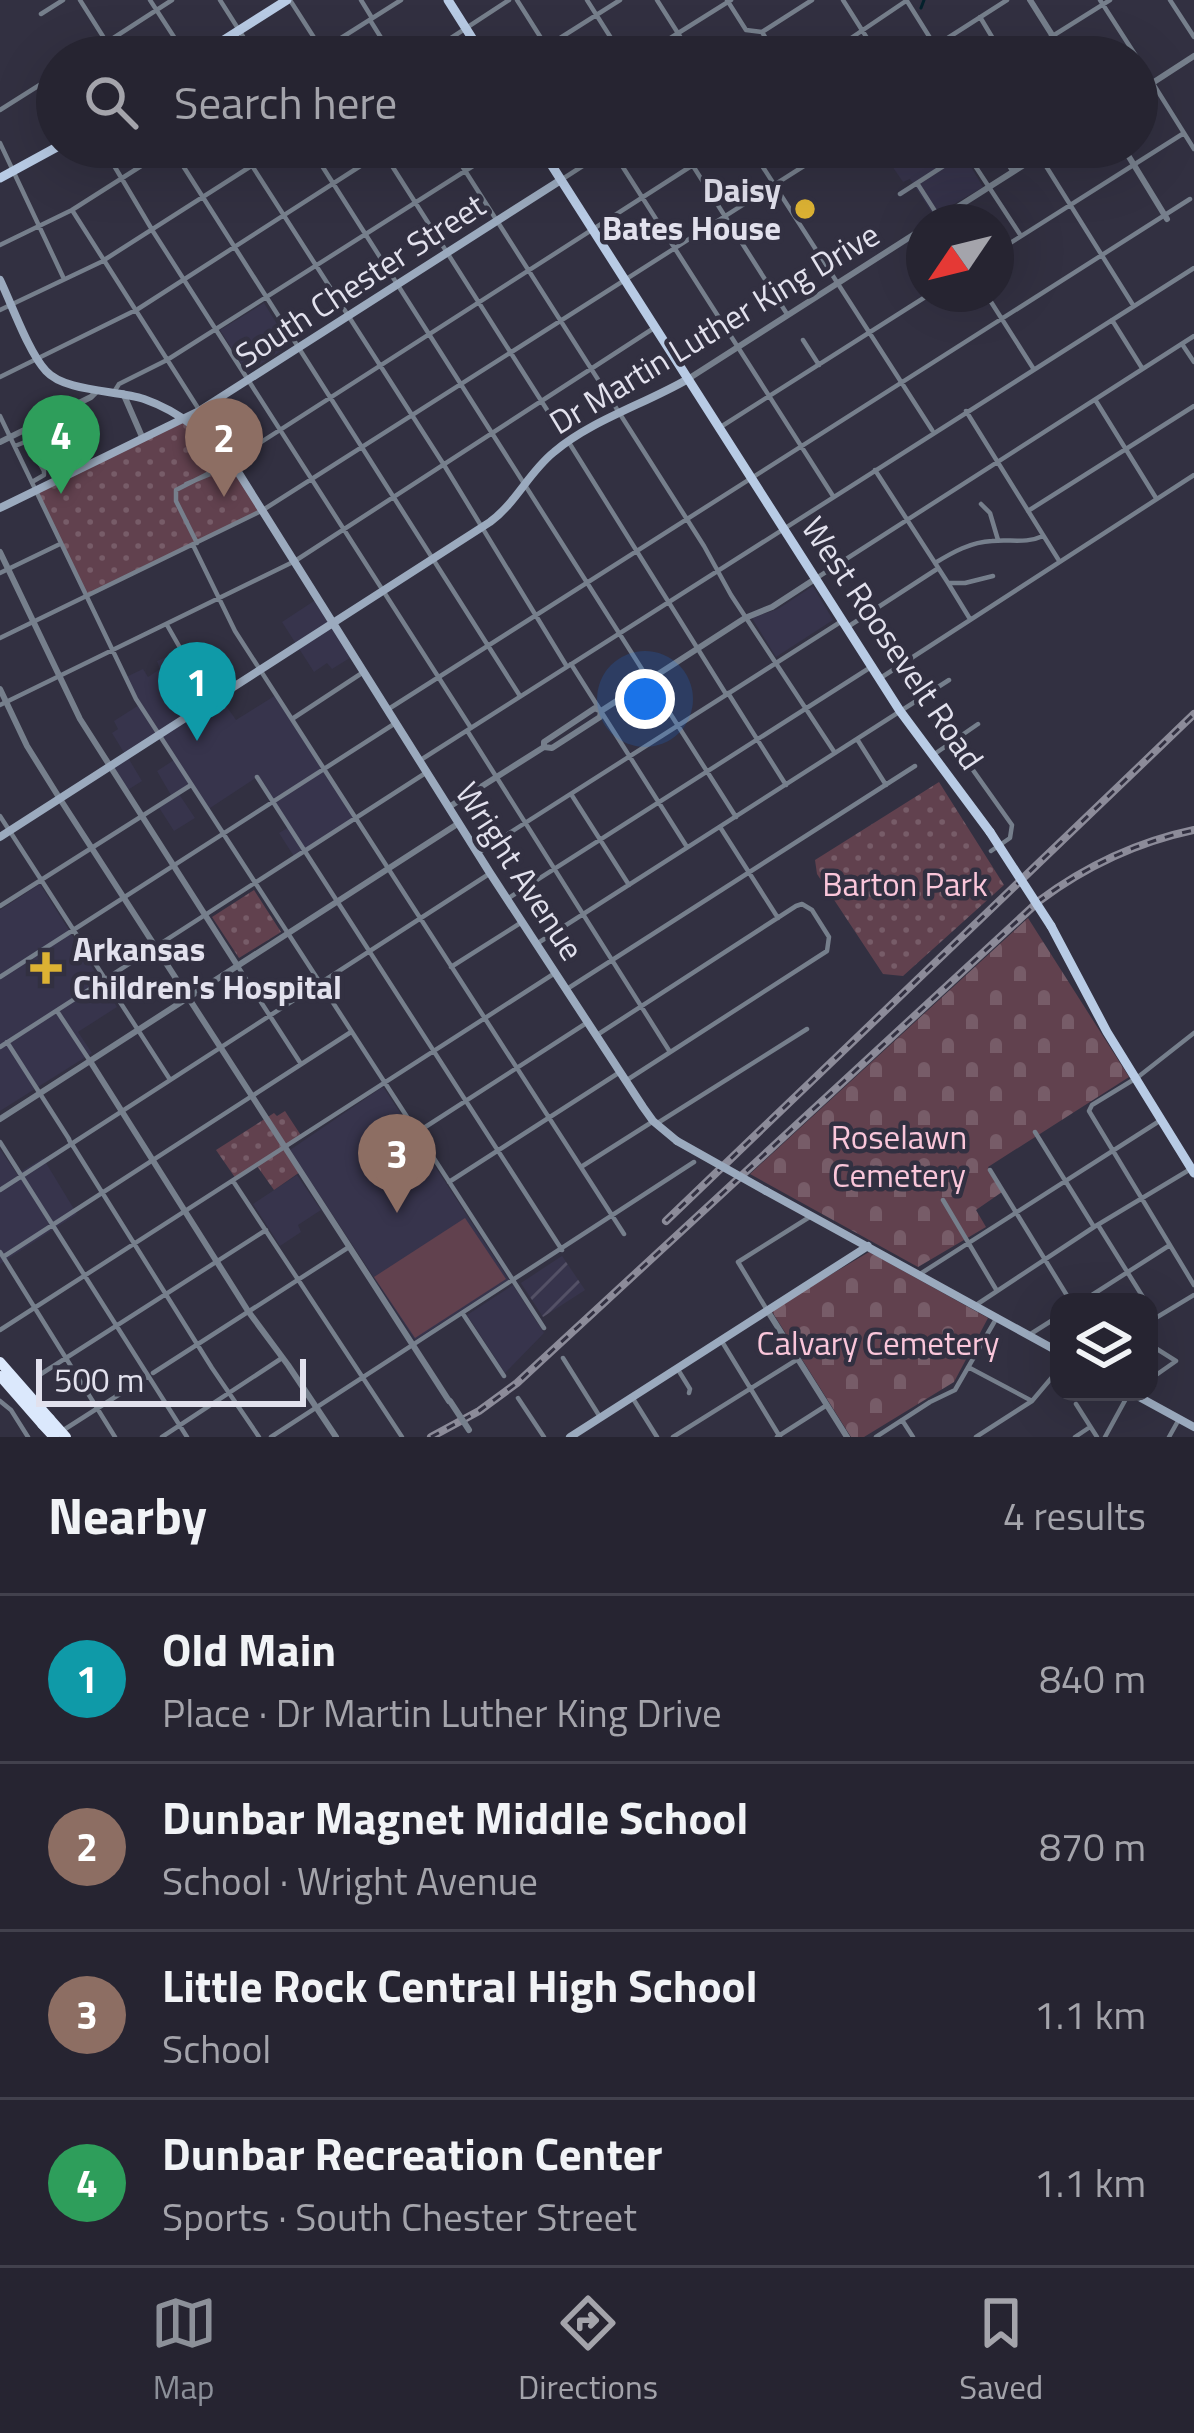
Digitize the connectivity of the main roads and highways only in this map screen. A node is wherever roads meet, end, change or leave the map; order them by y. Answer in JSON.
{"nodes":[{"id":1,"x":288,"y":0,"type":"edge"},
{"id":2,"x":448,"y":0,"type":"edge"},
{"id":3,"x":230,"y":36,"type":"edge"},
{"id":4,"x":470,"y":36,"type":"edge"},
{"id":5,"x":36,"y":159,"type":"edge"},
{"id":6,"x":553,"y":168,"type":"edge"},
{"id":7,"x":0,"y":178,"type":"edge"},
{"id":8,"x":561,"y":180,"type":"junction"},
{"id":9,"x":0,"y":280,"type":"edge"},
{"id":10,"x":688,"y":379,"type":"junction"},
{"id":11,"x":184,"y":419,"type":"junction"},
{"id":12,"x":0,"y":508,"type":"edge"},
{"id":13,"x":333,"y":624,"type":"junction"},
{"id":14,"x":0,"y":837,"type":"edge"},
{"id":15,"x":1192,"y":1171,"type":"edge"},
{"id":16,"x":868,"y":1246,"type":"junction"},
{"id":17,"x":1050,"y":1347,"type":"edge"},
{"id":18,"x":0,"y":1362,"type":"edge"},
{"id":19,"x":0,"y":1376,"type":"edge"},
{"id":20,"x":1147,"y":1401,"type":"edge"},
{"id":21,"x":46,"y":1421,"type":"junction"},
{"id":22,"x":1194,"y":1427,"type":"edge"},
{"id":23,"x":572,"y":1436,"type":"edge"},
{"id":24,"x":53,"y":1437,"type":"edge"},
{"id":25,"x":66,"y":1437,"type":"edge"}],
"edges":[{"from":1,"to":3,"type":"main road"},
{"from":2,"to":4,"type":"main road"},
{"from":5,"to":7,"type":"main road"},
{"from":6,"to":8,"type":"main road","name":"West Roosevelt Road"},
{"from":8,"to":10,"type":"main road","name":"West Roosevelt Road"},
{"from":8,"to":11,"type":"main road","name":"South Chester Street"},
{"from":9,"to":11,"type":"main road","name":"Wright Avenue"},
{"from":10,"to":13,"type":"main road","name":"Dr Martin Luther King Drive"},
{"from":10,"to":15,"type":"main road","name":"West Roosevelt Road","bridge":true},
{"from":11,"to":12,"type":"main road","name":"South Chester Street"},
{"from":11,"to":13,"type":"main road","name":"Wright Avenue"},
{"from":13,"to":14,"type":"main road","name":"Dr Martin Luther King Drive"},
{"from":13,"to":16,"type":"main road","name":"Wright Avenue","bridge":true},
{"from":16,"to":17,"type":"main road","name":"Wright Avenue"},
{"from":16,"to":23,"type":"main road"},
{"from":18,"to":21,"type":"highway"},
{"from":19,"to":21,"type":"highway"},
{"from":20,"to":22,"type":"main road"},
{"from":21,"to":24,"type":"highway","bridge":true},
{"from":21,"to":25,"type":"highway","bridge":true}]}
